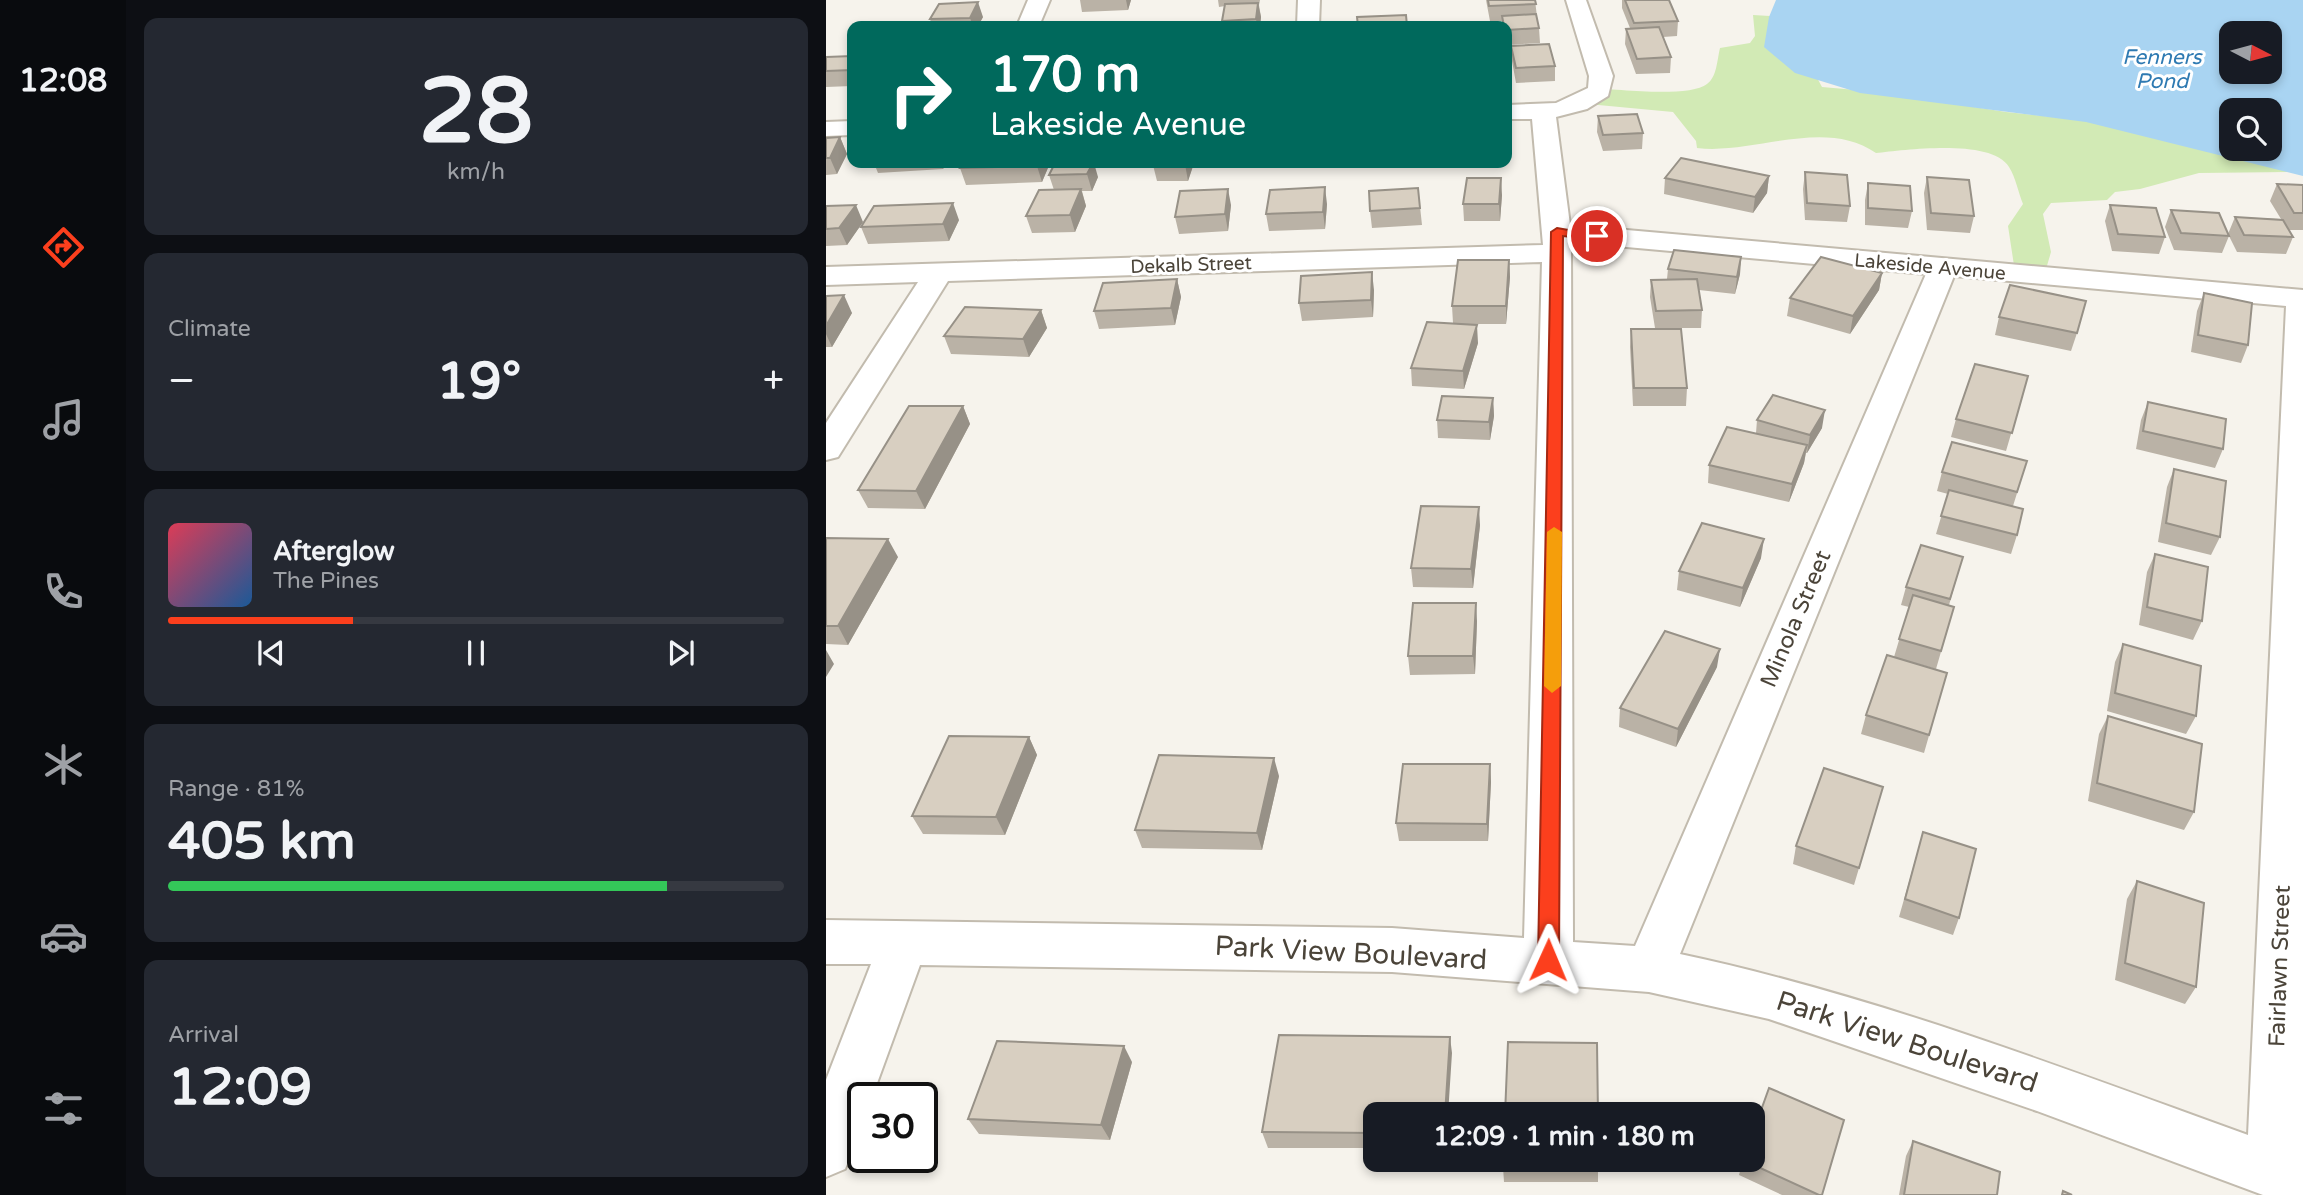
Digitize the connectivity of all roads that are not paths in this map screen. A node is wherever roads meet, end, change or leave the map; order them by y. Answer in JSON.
{"nodes":[{"id":1,"x":1039,"y":0,"type":"edge"},
{"id":2,"x":1309,"y":0,"type":"edge"},
{"id":3,"x":1576,"y":0,"type":"edge"},
{"id":4,"x":1030,"y":21,"type":"edge"},
{"id":5,"x":1308,"y":21,"type":"edge"},
{"id":6,"x":1512,"y":112,"type":"edge"},
{"id":7,"x":1543,"y":112,"type":"junction"},
{"id":8,"x":847,"y":128,"type":"edge"},
{"id":9,"x":826,"y":129,"type":"edge"},
{"id":10,"x":1556,"y":242,"type":"junction"},
{"id":11,"x":1943,"y":269,"type":"junction"},
{"id":12,"x":938,"y":274,"type":"junction"},
{"id":13,"x":826,"y":276,"type":"edge"},
{"id":14,"x":2302,"y":299,"type":"edge"},
{"id":15,"x":826,"y":449,"type":"edge"},
{"id":16,"x":826,"y":942,"type":"edge"},
{"id":17,"x":904,"y":942,"type":"junction"},
{"id":18,"x":1548,"y":960,"type":"junction"},
{"id":19,"x":1649,"y":970,"type":"junction"},
{"id":20,"x":826,"y":1150,"type":"edge"},
{"id":21,"x":2289,"y":1177,"type":"edge"}],
"edges":[{"from":1,"to":4,"type":"street"},
{"from":2,"to":5,"type":"street"},
{"from":3,"to":7,"type":"street"},
{"from":6,"to":7,"type":"street"},
{"from":7,"to":10,"type":"street"},
{"from":8,"to":9,"type":"street"},
{"from":10,"to":11,"type":"street","name":"Lakeside Avenue"},
{"from":10,"to":12,"type":"street","name":"Dekalb Street"},
{"from":10,"to":18,"type":"street"},
{"from":11,"to":14,"type":"street","name":"Lakeside Avenue"},
{"from":11,"to":19,"type":"street","name":"Minola Street"},
{"from":12,"to":13,"type":"street","name":"Dekalb Street"},
{"from":12,"to":15,"type":"street"},
{"from":14,"to":21,"type":"street","name":"Fairlawn Street"},
{"from":16,"to":17,"type":"street","name":"Park View Boulevard"},
{"from":17,"to":18,"type":"street","name":"Park View Boulevard"},
{"from":17,"to":20,"type":"street"},
{"from":18,"to":19,"type":"street","name":"Park View Boulevard"},
{"from":19,"to":21,"type":"street","name":"Park View Boulevard"}]}
